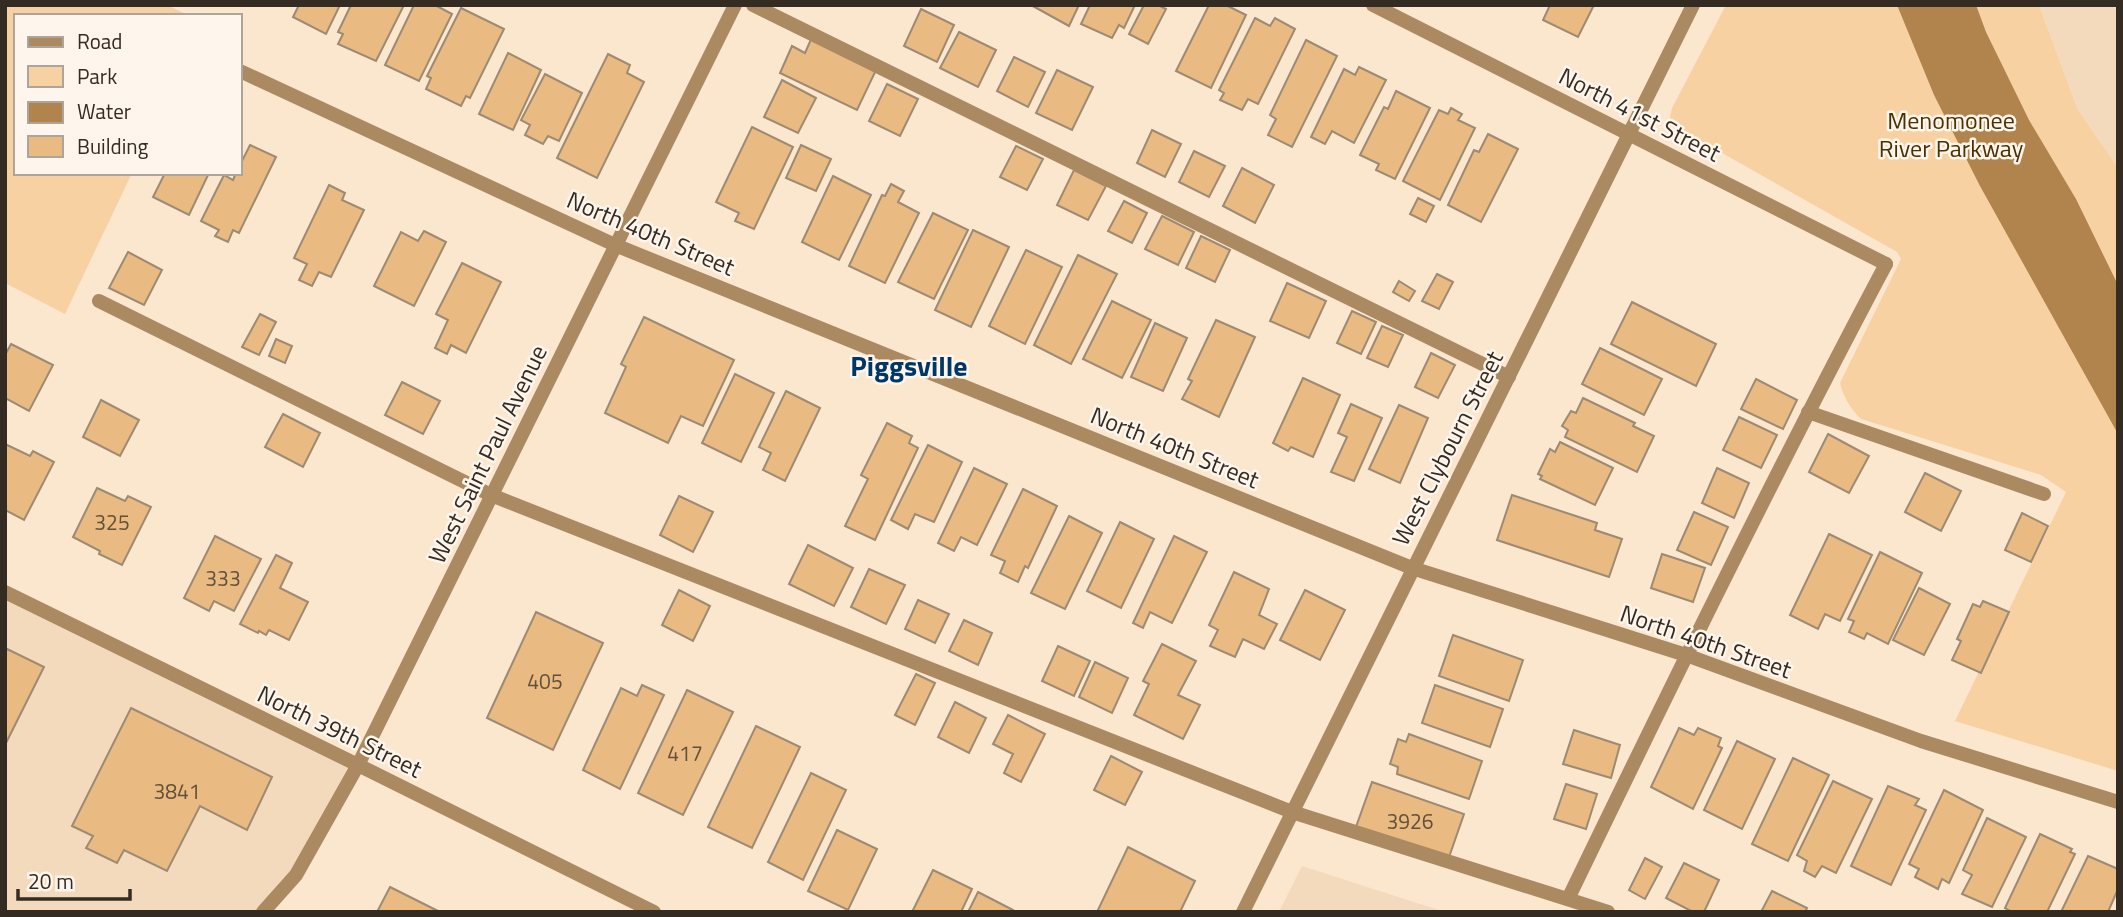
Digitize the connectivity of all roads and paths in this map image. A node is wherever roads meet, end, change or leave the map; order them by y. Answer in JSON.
{"nodes":[{"id":1,"x":735,"y":5,"type":"edge"},
{"id":2,"x":753,"y":5,"type":"edge"},
{"id":3,"x":1373,"y":5,"type":"edge"},
{"id":4,"x":1693,"y":5,"type":"edge"},
{"id":5,"x":242,"y":72,"type":"edge"},
{"id":6,"x":1629,"y":134,"type":"junction"},
{"id":7,"x":615,"y":245,"type":"junction"},
{"id":8,"x":99,"y":302,"type":"dead end"},
{"id":9,"x":1509,"y":377,"type":"junction"},
{"id":10,"x":1808,"y":412,"type":"junction"},
{"id":11,"x":2044,"y":494,"type":"dead end"},
{"id":12,"x":491,"y":495,"type":"junction"},
{"id":13,"x":1412,"y":568,"type":"junction"},
{"id":14,"x":5,"y":592,"type":"edge"},
{"id":15,"x":1686,"y":655,"type":"junction"},
{"id":16,"x":358,"y":765,"type":"junction"},
{"id":17,"x":2118,"y":802,"type":"edge"},
{"id":18,"x":1292,"y":812,"type":"junction"},
{"id":19,"x":1568,"y":899,"type":"junction"},
{"id":20,"x":263,"y":912,"type":"edge"},
{"id":21,"x":654,"y":912,"type":"edge"},
{"id":22,"x":1243,"y":912,"type":"edge"},
{"id":23,"x":1608,"y":912,"type":"edge"}],
"edges":[{"from":1,"to":7,"type":"street","name":"West Saint Paul Avenue"},
{"from":2,"to":9,"type":"street"},
{"from":3,"to":6,"type":"street","name":"North 41st Street"},
{"from":4,"to":6,"type":"street","name":"West Clybourn Street"},
{"from":5,"to":7,"type":"street","name":"North 40th Street"},
{"from":6,"to":9,"type":"street","name":"West Clybourn Street"},
{"from":6,"to":10,"type":"street","name":"North 41st Street"},
{"from":7,"to":12,"type":"street","name":"West Saint Paul Avenue"},
{"from":7,"to":13,"type":"street","name":"North 40th Street"},
{"from":8,"to":12,"type":"street"},
{"from":9,"to":13,"type":"street","name":"West Clybourn Street"},
{"from":10,"to":11,"type":"street"},
{"from":10,"to":15,"type":"street"},
{"from":12,"to":16,"type":"street","name":"West Saint Paul Avenue"},
{"from":12,"to":18,"type":"street"},
{"from":13,"to":15,"type":"street","name":"North 40th Street"},
{"from":13,"to":18,"type":"street","name":"West Clybourn Street"},
{"from":14,"to":16,"type":"street","name":"North 39th Street"},
{"from":15,"to":17,"type":"street","name":"North 40th Street"},
{"from":15,"to":19,"type":"street"},
{"from":16,"to":20,"type":"street","name":"West Saint Paul Avenue"},
{"from":16,"to":21,"type":"street","name":"North 39th Street"},
{"from":18,"to":19,"type":"street"},
{"from":18,"to":22,"type":"street","name":"West Clybourn Street"},
{"from":19,"to":23,"type":"street"}]}
